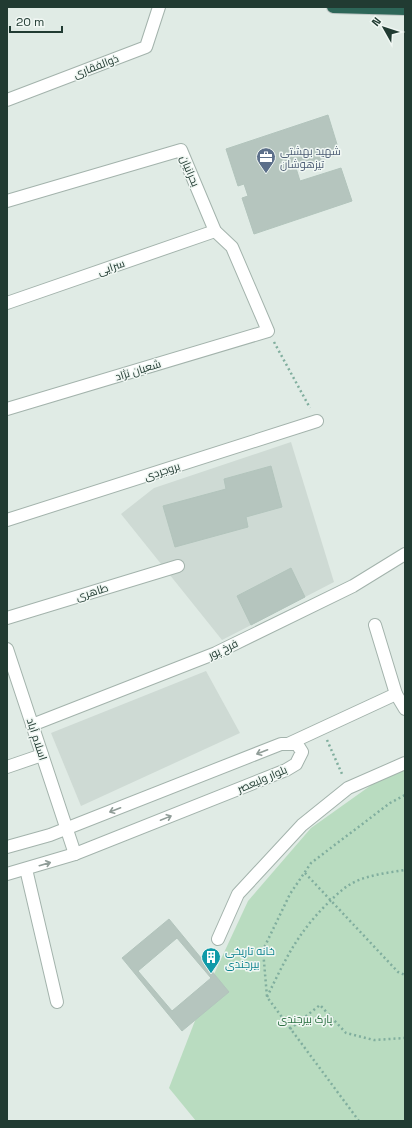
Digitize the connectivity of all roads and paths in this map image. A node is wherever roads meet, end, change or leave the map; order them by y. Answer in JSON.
{"nodes":[{"id":1,"x":159,"y":7,"type":"edge"},
{"id":2,"x":333,"y":7,"type":"edge"},
{"id":3,"x":405,"y":9,"type":"edge"},
{"id":4,"x":7,"y":100,"type":"edge"},
{"id":5,"x":7,"y":201,"type":"edge"},
{"id":6,"x":216,"y":231,"type":"junction"},
{"id":7,"x":7,"y":303,"type":"edge"},
{"id":8,"x":268,"y":331,"type":"junction"},
{"id":9,"x":7,"y":409,"type":"edge"},
{"id":10,"x":317,"y":421,"type":"joint"},
{"id":11,"x":7,"y":520,"type":"edge"},
{"id":12,"x":405,"y":554,"type":"edge"},
{"id":13,"x":178,"y":566,"type":"dead end"},
{"id":14,"x":7,"y":618,"type":"edge"},
{"id":15,"x":375,"y":625,"type":"dead end"},
{"id":16,"x":8,"y":654,"type":"edge"},
{"id":17,"x":396,"y":694,"type":"junction"},
{"id":18,"x":405,"y":709,"type":"edge"},
{"id":19,"x":32,"y":725,"type":"junction"},
{"id":20,"x":322,"y":727,"type":"junction"},
{"id":21,"x":288,"y":744,"type":"junction"},
{"id":22,"x":42,"y":755,"type":"junction"},
{"id":23,"x":405,"y":763,"type":"edge"},
{"id":24,"x":7,"y":766,"type":"edge"},
{"id":25,"x":348,"y":788,"type":"junction"},
{"id":26,"x":405,"y":795,"type":"edge"},
{"id":27,"x":66,"y":828,"type":"junction"},
{"id":28,"x":7,"y":847,"type":"edge"},
{"id":29,"x":75,"y":854,"type":"junction"},
{"id":30,"x":26,"y":869,"type":"junction"},
{"id":31,"x":405,"y":870,"type":"edge"},
{"id":32,"x":305,"y":872,"type":"junction"},
{"id":33,"x":7,"y":874,"type":"edge"},
{"id":34,"x":331,"y":900,"type":"junction"},
{"id":35,"x":218,"y":939,"type":"dead end"},
{"id":36,"x":405,"y":975,"type":"edge"},
{"id":37,"x":267,"y":997,"type":"junction"},
{"id":38,"x":57,"y":1002,"type":"dead end"},
{"id":39,"x":290,"y":1029,"type":"junction"},
{"id":40,"x":405,"y":1038,"type":"edge"},
{"id":41,"x":359,"y":1121,"type":"edge"}],
"edges":[{"from":1,"to":4,"type":"street","name":"ذوالفقاری"},
{"from":2,"to":3,"type":"highway"},
{"from":5,"to":6,"type":"street","name":"بحرانیان"},
{"from":6,"to":7,"type":"street","name":"سرایی"},
{"from":6,"to":8,"type":"street","name":"بحرانیان"},
{"from":8,"to":9,"type":"street","name":"شعبان نژاد"},
{"from":8,"to":10,"type":"path"},
{"from":10,"to":11,"type":"street","name":"بروجردی"},
{"from":12,"to":19,"type":"street","name":"فرخ پور"},
{"from":13,"to":14,"type":"street","name":"طاهری"},
{"from":15,"to":17,"type":"street"},
{"from":16,"to":19,"type":"street","name":"اسلام آباد"},
{"from":17,"to":18,"type":"street"},
{"from":17,"to":20,"type":"street"},
{"from":19,"to":22,"type":"street","name":"اسلام آباد"},
{"from":20,"to":21,"type":"street"},
{"from":20,"to":25,"type":"path"},
{"from":21,"to":27,"type":"street","one_way":true},
{"from":29,"to":21,"type":"street","name":"بلوار ولیعصر","one_way":true},
{"from":22,"to":24,"type":"street"},
{"from":22,"to":27,"type":"street","name":"اسلام آباد"},
{"from":23,"to":25,"type":"street"},
{"from":25,"to":35,"type":"street"},
{"from":26,"to":32,"type":"path"},
{"from":27,"to":28,"type":"street"},
{"from":27,"to":29,"type":"street","name":"اسلام آباد"},
{"from":30,"to":29,"type":"street","name":"بلوار ولیعصر","one_way":true},
{"from":30,"to":33,"type":"street","name":"بلوار ولیعصر"},
{"from":30,"to":38,"type":"street"},
{"from":31,"to":34,"type":"path"},
{"from":32,"to":34,"type":"path"},
{"from":32,"to":37,"type":"path"},
{"from":34,"to":36,"type":"path"},
{"from":34,"to":37,"type":"path"},
{"from":37,"to":39,"type":"path"},
{"from":39,"to":40,"type":"path"},
{"from":39,"to":41,"type":"path"}]}
